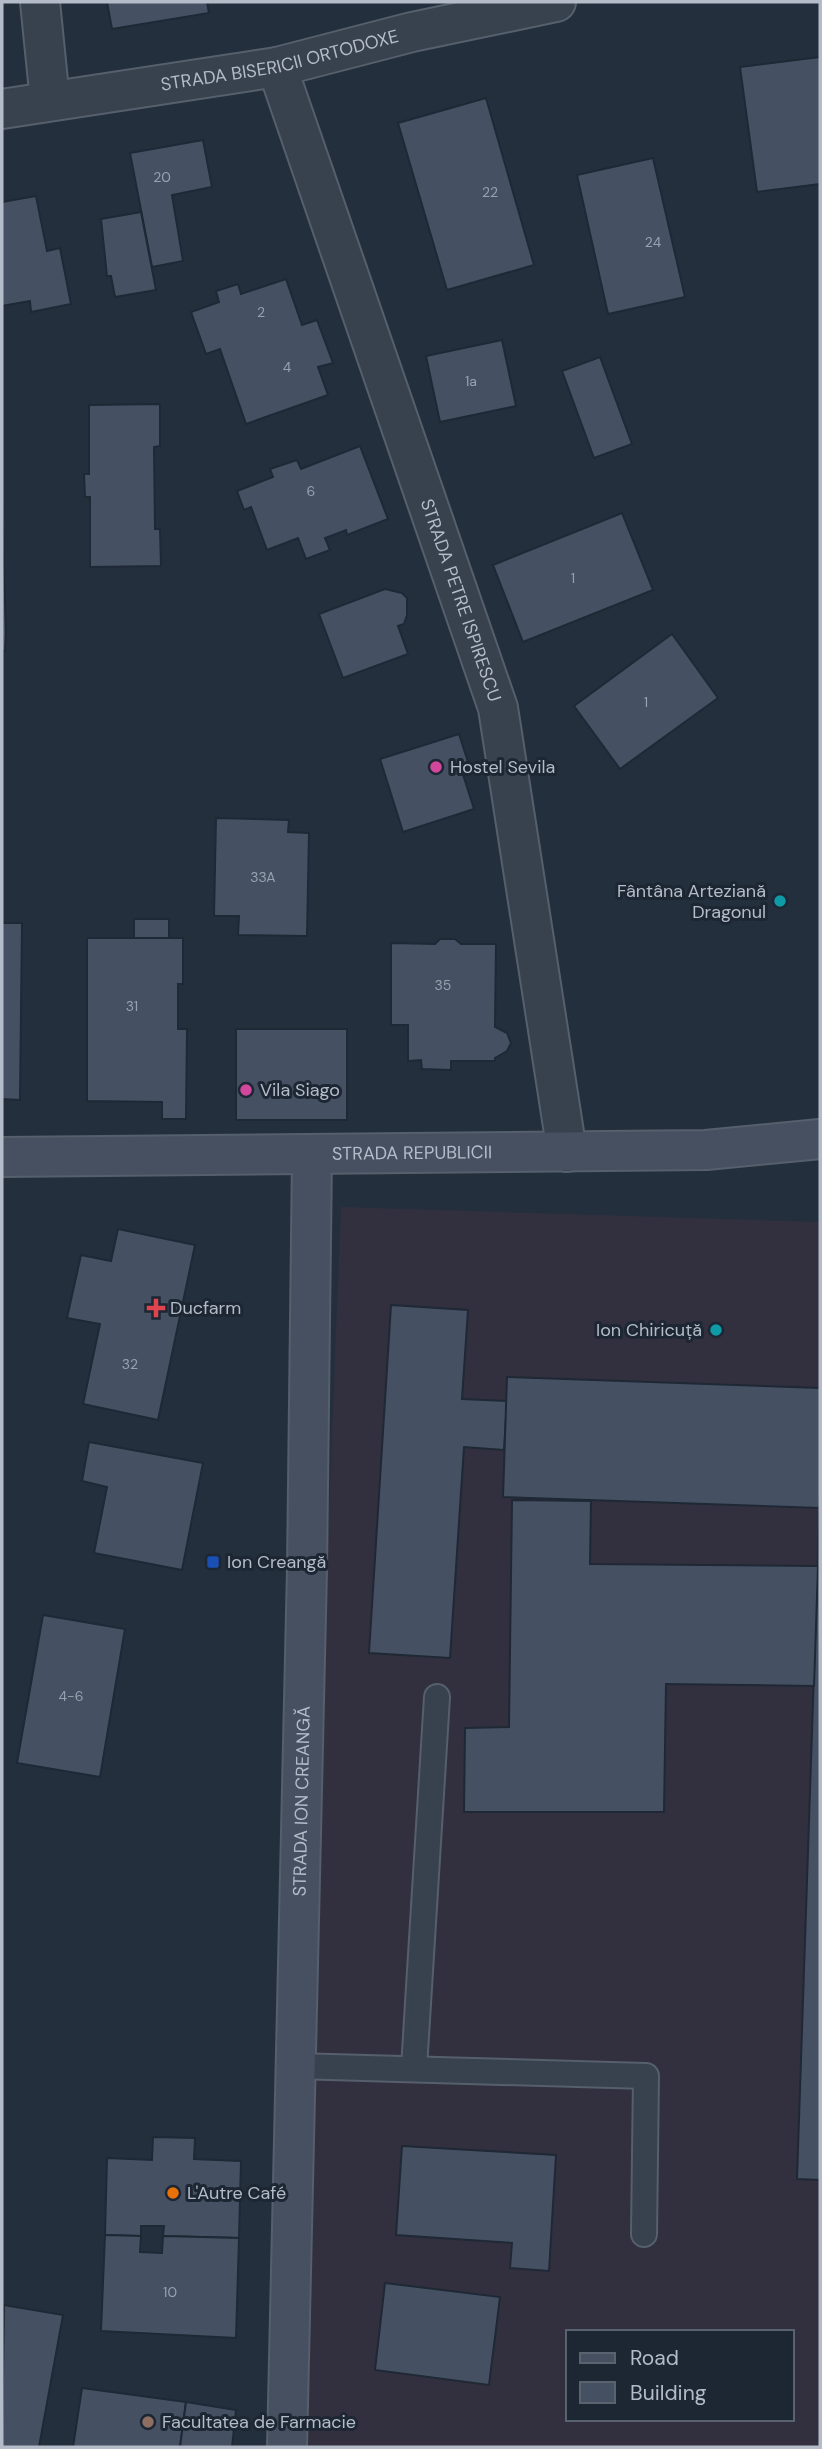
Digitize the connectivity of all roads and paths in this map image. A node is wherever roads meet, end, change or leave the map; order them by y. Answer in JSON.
{"nodes":[{"id":1,"x":40,"y":2,"type":"edge"},
{"id":2,"x":556,"y":2,"type":"edge"},
{"id":3,"x":277,"y":67,"type":"junction"},
{"id":4,"x":50,"y":101,"type":"junction"},
{"id":5,"x":2,"y":109,"type":"edge"},
{"id":6,"x":820,"y":1139,"type":"edge"},
{"id":7,"x":567,"y":1152,"type":"junction"},
{"id":8,"x":312,"y":1156,"type":"junction"},
{"id":9,"x":2,"y":1157,"type":"edge"},
{"id":10,"x":437,"y":1697,"type":"dead end"},
{"id":11,"x":295,"y":2066,"type":"junction"},
{"id":12,"x":414,"y":2068,"type":"junction"},
{"id":13,"x":644,"y":2234,"type":"dead end"},
{"id":14,"x":287,"y":2447,"type":"edge"}],
"edges":[{"from":1,"to":4,"type":"street"},
{"from":2,"to":3,"type":"street","name":"STRADA BISERICII ORTODOXE"},
{"from":3,"to":4,"type":"street","name":"STRADA BISERICII ORTODOXE"},
{"from":3,"to":7,"type":"street","name":"STRADA PETRE ISPIRESCU"},
{"from":4,"to":5,"type":"street","name":"STRADA BISERICII ORTODOXE"},
{"from":6,"to":7,"type":"street","name":"STRADA REPUBLICII"},
{"from":7,"to":8,"type":"street","name":"STRADA REPUBLICII"},
{"from":8,"to":9,"type":"street","name":"STRADA REPUBLICII"},
{"from":8,"to":11,"type":"street","name":"STRADA ION CREANGĂ"},
{"from":10,"to":12,"type":"lane"},
{"from":11,"to":12,"type":"lane"},
{"from":11,"to":14,"type":"street","name":"STRADA ION CREANGĂ"},
{"from":12,"to":13,"type":"lane"}]}
